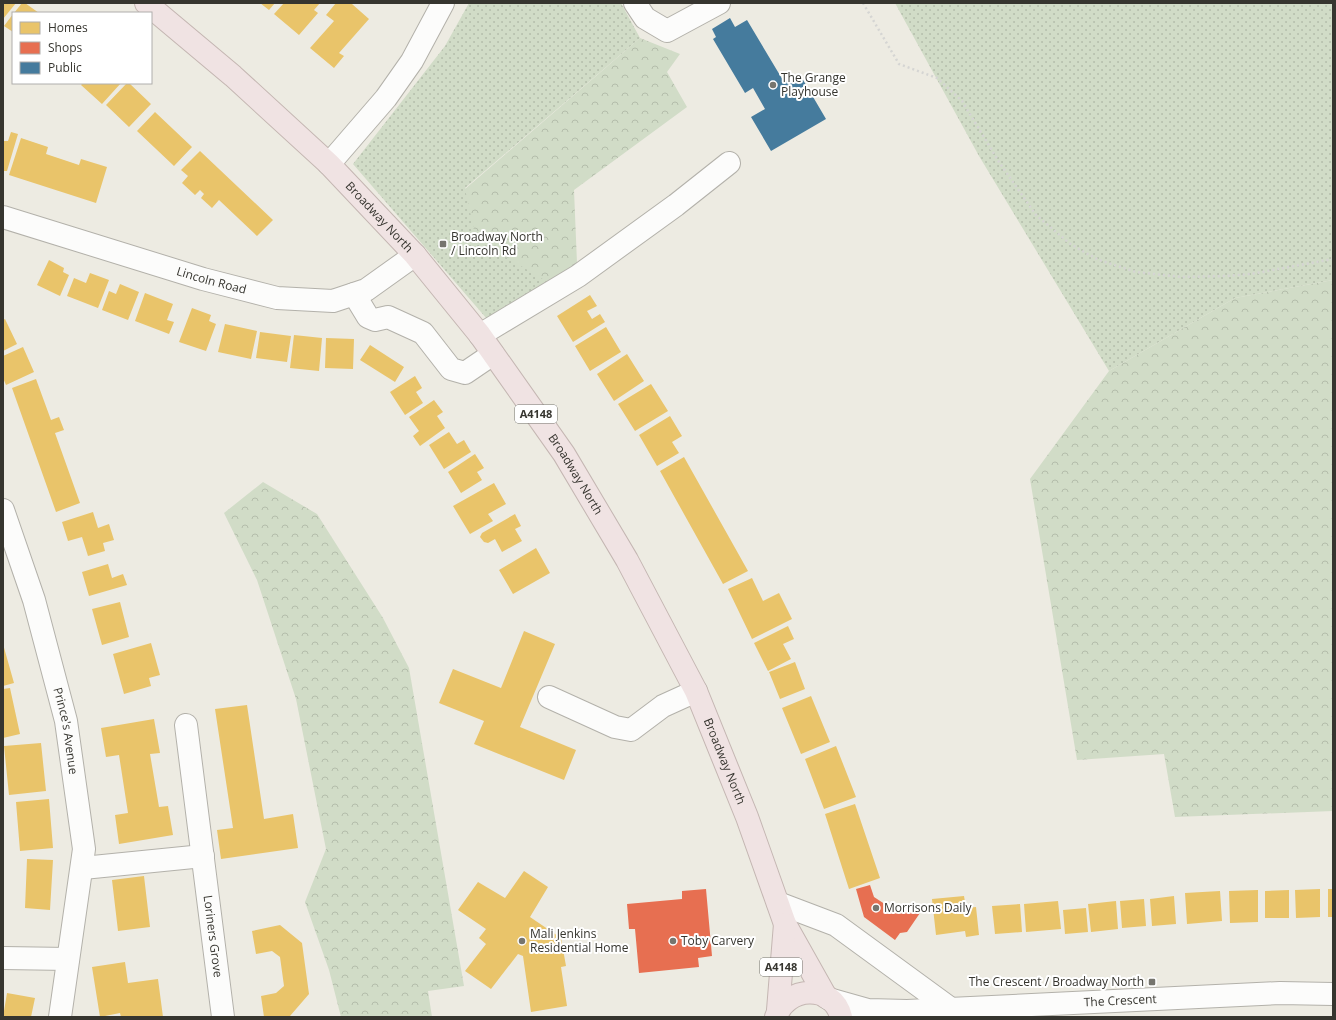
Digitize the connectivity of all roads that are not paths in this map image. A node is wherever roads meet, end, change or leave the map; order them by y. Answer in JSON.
{"nodes":[{"id":1,"x":146,"y":3,"type":"edge"},
{"id":2,"x":443,"y":3,"type":"edge"},
{"id":3,"x":635,"y":3,"type":"edge"},
{"id":4,"x":719,"y":3,"type":"edge"},
{"id":5,"x":729,"y":163,"type":"dead end"},
{"id":6,"x":329,"y":164,"type":"junction"},
{"id":7,"x":3,"y":217,"type":"edge"},
{"id":8,"x":415,"y":255,"type":"junction"},
{"id":9,"x":354,"y":294,"type":"junction"},
{"id":10,"x":480,"y":335,"type":"junction"},
{"id":11,"x":493,"y":354,"type":"junction"},
{"id":12,"x":3,"y":510,"type":"edge"},
{"id":13,"x":696,"y":691,"type":"junction"},
{"id":14,"x":549,"y":696,"type":"dead end"},
{"id":15,"x":186,"y":725,"type":"dead end"},
{"id":16,"x":203,"y":856,"type":"junction"},
{"id":17,"x":83,"y":868,"type":"junction"},
{"id":18,"x":778,"y":903,"type":"junction"},
{"id":19,"x":785,"y":924,"type":"junction"},
{"id":20,"x":3,"y":958,"type":"edge"},
{"id":21,"x":68,"y":959,"type":"junction"},
{"id":22,"x":1333,"y":994,"type":"edge"},
{"id":23,"x":832,"y":1004,"type":"edge"},
{"id":24,"x":951,"y":1009,"type":"junction"},
{"id":25,"x":773,"y":1014,"type":"edge"},
{"id":26,"x":901,"y":1014,"type":"edge"},
{"id":27,"x":60,"y":1017,"type":"edge"},
{"id":28,"x":223,"y":1017,"type":"edge"}],
"edges":[{"from":1,"to":6,"type":"highway","name":"Broadway North","number":"A4148"},
{"from":2,"to":6,"type":"street"},
{"from":3,"to":4,"type":"street"},
{"from":5,"to":10,"type":"street"},
{"from":6,"to":8,"type":"highway","name":"Broadway North","number":"A4148"},
{"from":7,"to":9,"type":"street","name":"Lincoln Road"},
{"from":8,"to":9,"type":"street","name":"Lincoln Road"},
{"from":8,"to":10,"type":"highway","name":"Broadway North","number":"A4148"},
{"from":9,"to":11,"type":"street"},
{"from":10,"to":11,"type":"highway","name":"Broadway North","number":"A4148"},
{"from":11,"to":13,"type":"highway","name":"Broadway North","number":"A4148"},
{"from":12,"to":17,"type":"street","name":"Prince's Avenue"},
{"from":13,"to":14,"type":"street"},
{"from":13,"to":18,"type":"highway","name":"Broadway North","number":"A4148"},
{"from":15,"to":16,"type":"street","name":"Loriners Grove"},
{"from":16,"to":17,"type":"street"},
{"from":16,"to":28,"type":"street","name":"Loriners Grove"},
{"from":17,"to":21,"type":"street","name":"Prince's Avenue"},
{"from":18,"to":19,"type":"highway","name":"Broadway North","number":"A4148"},
{"from":18,"to":24,"type":"street"},
{"from":19,"to":23,"type":"highway","name":"Broadway North","number":"A4148"},
{"from":19,"to":25,"type":"highway","name":"Broadway North","number":"A4148"},
{"from":20,"to":21,"type":"street"},
{"from":21,"to":27,"type":"street","name":"Prince's Avenue"},
{"from":22,"to":24,"type":"street","name":"The Crescent"},
{"from":23,"to":25,"type":"highway"},
{"from":23,"to":26,"type":"street","name":"The Crescent"},
{"from":24,"to":26,"type":"street","name":"The Crescent"}]}
